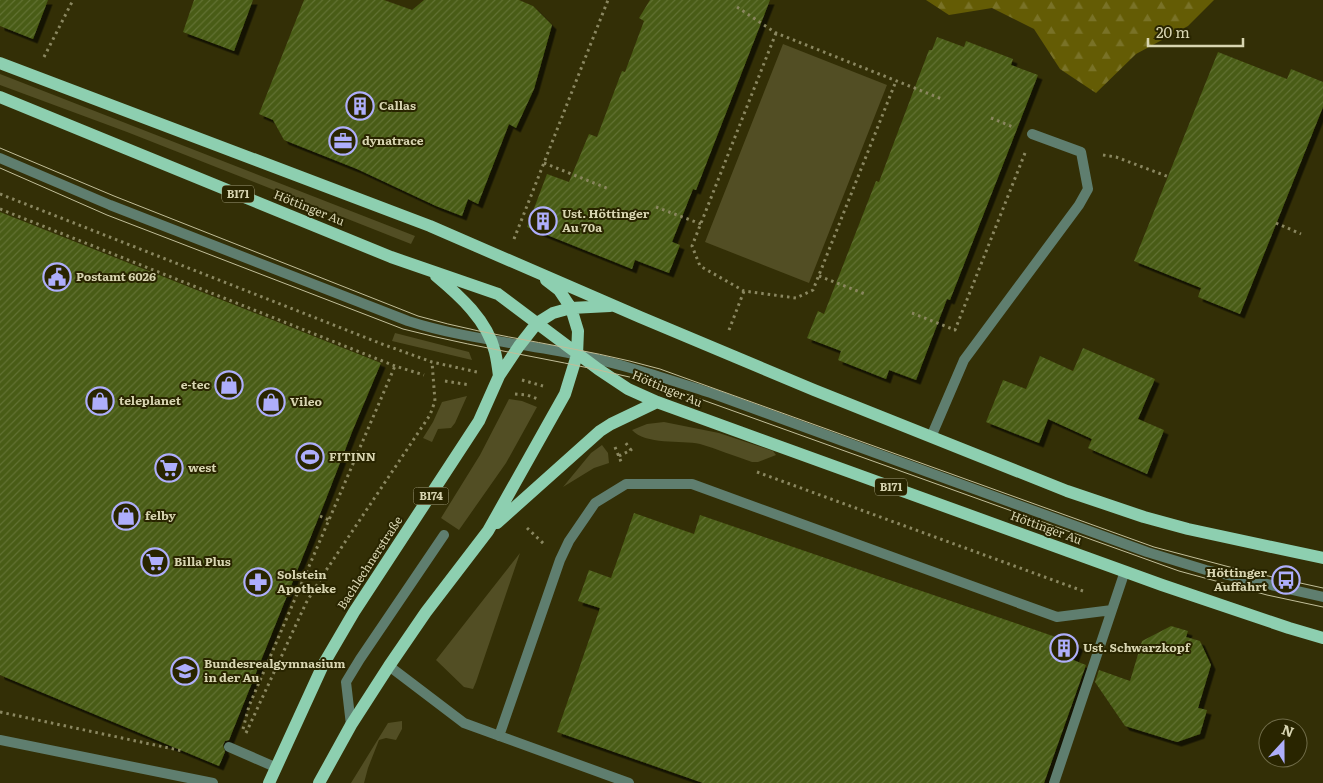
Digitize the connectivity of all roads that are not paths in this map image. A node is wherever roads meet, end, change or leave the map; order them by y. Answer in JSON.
{"nodes":[{"id":1,"x":0,"y":63,"type":"edge"},
{"id":2,"x":0,"y":96,"type":"edge"},
{"id":3,"x":1032,"y":134,"type":"road end"},
{"id":4,"x":0,"y":158,"type":"edge"},
{"id":5,"x":532,"y":269,"type":"junction"},
{"id":6,"x":430,"y":271,"type":"junction"},
{"id":7,"x":615,"y":306,"type":"junction"},
{"id":8,"x":571,"y":308,"type":"junction"},
{"id":9,"x":537,"y":323,"type":"junction"},
{"id":10,"x":491,"y":341,"type":"junction"},
{"id":11,"x":518,"y":346,"type":"junction"},
{"id":12,"x":577,"y":355,"type":"junction"},
{"id":13,"x":499,"y":376,"type":"junction"},
{"id":14,"x":657,"y":402,"type":"junction"},
{"id":15,"x":931,"y":437,"type":"junction"},
{"id":16,"x":488,"y":531,"type":"junction"},
{"id":17,"x":444,"y":535,"type":"dead end"},
{"id":18,"x":1323,"y":558,"type":"edge"},
{"id":19,"x":1125,"y":571,"type":"junction"},
{"id":20,"x":1323,"y":597,"type":"edge"},
{"id":21,"x":1113,"y":606,"type":"junction"},
{"id":22,"x":1323,"y":638,"type":"edge"},
{"id":23,"x":389,"y":666,"type":"junction"},
{"id":24,"x":351,"y":725,"type":"junction"},
{"id":25,"x":499,"y":736,"type":"junction"},
{"id":26,"x":0,"y":740,"type":"edge"},
{"id":27,"x":233,"y":749,"type":"road end"},
{"id":28,"x":275,"y":767,"type":"junction"},
{"id":29,"x":213,"y":783,"type":"edge"},
{"id":30,"x":269,"y":783,"type":"edge"},
{"id":31,"x":320,"y":783,"type":"edge"},
{"id":32,"x":629,"y":783,"type":"edge"},
{"id":33,"x":1054,"y":783,"type":"edge"}],
"edges":[{"from":1,"to":5,"type":"main road"},
{"from":2,"to":6,"type":"main road","name":"Höttinger Au","number":"B171"},
{"from":3,"to":15,"type":"lane"},
{"from":4,"to":10,"type":"lane"},
{"from":5,"to":7,"type":"main road"},
{"from":5,"to":8,"type":"main road"},
{"from":6,"to":9,"type":"main road","name":"Höttinger Au","number":"B171"},
{"from":6,"to":10,"type":"main road"},
{"from":7,"to":8,"type":"main road","name":"Bachlechnerstraße","number":"B174"},
{"from":7,"to":15,"type":"main road"},
{"from":8,"to":9,"type":"main road","name":"Bachlechnerstraße","number":"B174"},
{"from":8,"to":12,"type":"main road"},
{"from":9,"to":11,"type":"main road","name":"Bachlechnerstraße","number":"B174"},
{"from":9,"to":12,"type":"main road","name":"Höttinger Au","number":"B171"},
{"from":10,"to":11,"type":"lane"},
{"from":10,"to":13,"type":"main road"},
{"from":11,"to":12,"type":"lane"},
{"from":11,"to":13,"type":"main road","name":"Bachlechnerstraße","number":"B174"},
{"from":12,"to":14,"type":"main road","name":"Höttinger Au","number":"B171"},
{"from":12,"to":16,"type":"main road"},
{"from":12,"to":20,"type":"lane"},
{"from":13,"to":28,"type":"main road","name":"Bachlechnerstraße","number":"B174"},
{"from":14,"to":16,"type":"main road"},
{"from":14,"to":19,"type":"main road","name":"Höttinger Au","number":"B171"},
{"from":15,"to":18,"type":"main road"},
{"from":16,"to":23,"type":"main road"},
{"from":17,"to":24,"type":"lane"},
{"from":19,"to":21,"type":"lane"},
{"from":19,"to":22,"type":"main road","name":"Höttinger Au","number":"B171"},
{"from":21,"to":25,"type":"lane"},
{"from":21,"to":33,"type":"lane"},
{"from":23,"to":24,"type":"main road"},
{"from":23,"to":25,"type":"lane"},
{"from":24,"to":31,"type":"main road"},
{"from":25,"to":32,"type":"lane"},
{"from":26,"to":29,"type":"lane"},
{"from":27,"to":28,"type":"lane"},
{"from":28,"to":30,"type":"main road","name":"Bachlechnerstraße","number":"B174"}]}
